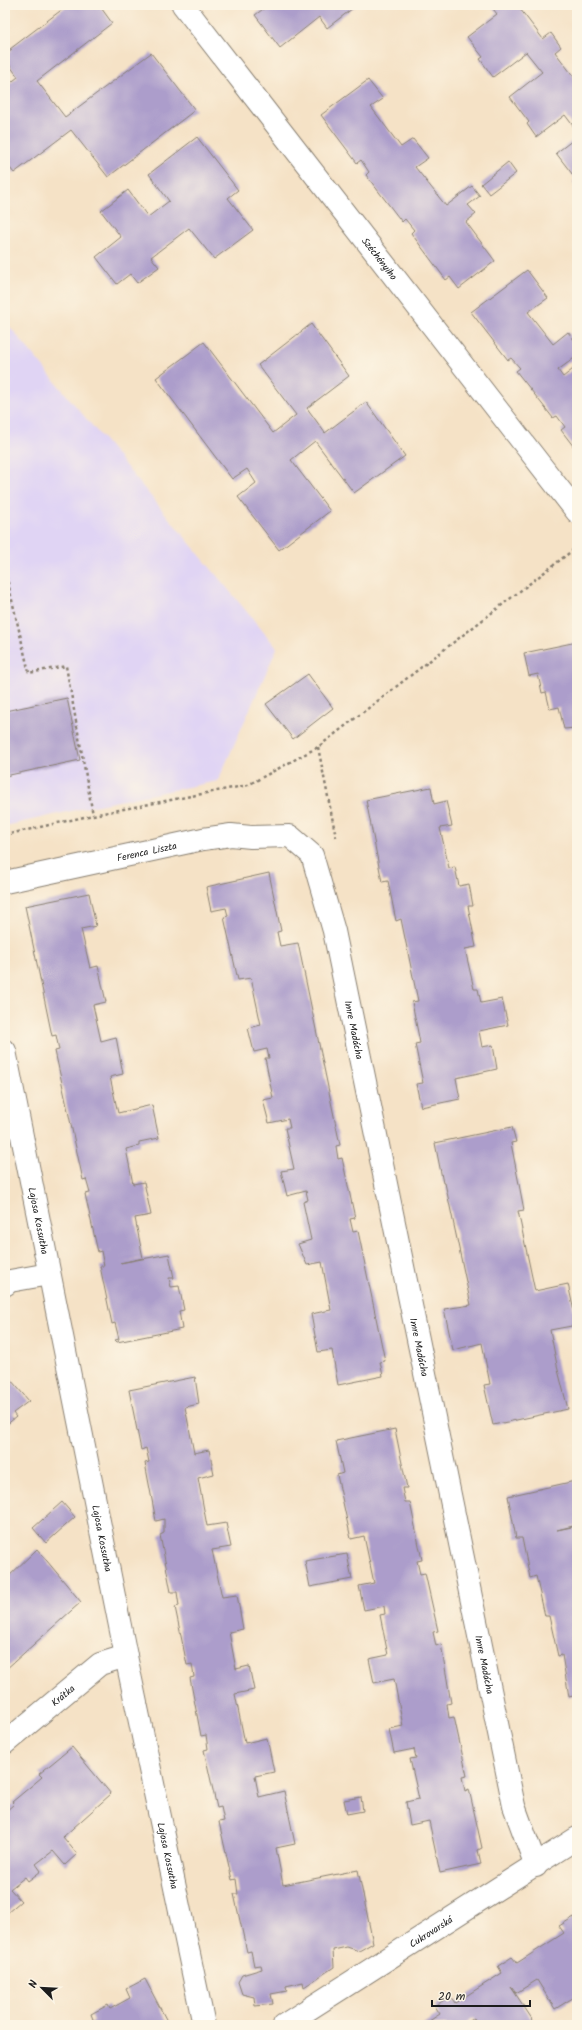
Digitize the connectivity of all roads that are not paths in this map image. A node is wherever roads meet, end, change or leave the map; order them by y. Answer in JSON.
{"nodes":[{"id":1,"x":183,"y":5,"type":"edge"},
{"id":2,"x":577,"y":512,"type":"edge"},
{"id":3,"x":312,"y":855,"type":"joint"},
{"id":4,"x":5,"y":882,"type":"edge"},
{"id":5,"x":5,"y":1051,"type":"edge"},
{"id":6,"x":49,"y":1274,"type":"junction"},
{"id":7,"x":5,"y":1285,"type":"edge"},
{"id":8,"x":126,"y":1656,"type":"junction"},
{"id":9,"x":5,"y":1742,"type":"edge"},
{"id":10,"x":577,"y":1838,"type":"edge"},
{"id":11,"x":536,"y":1866,"type":"junction"},
{"id":12,"x":204,"y":2025,"type":"edge"},
{"id":13,"x":284,"y":2025,"type":"edge"}],
"edges":[{"from":1,"to":2,"type":"street","name":"Széchényiho"},
{"from":3,"to":4,"type":"street","name":"Ferenca Liszta"},
{"from":3,"to":11,"type":"street","name":"Imre Madácha"},
{"from":5,"to":6,"type":"street","name":"Lajosa Kossutha"},
{"from":6,"to":7,"type":"street"},
{"from":6,"to":8,"type":"street","name":"Lajosa Kossutha"},
{"from":8,"to":9,"type":"street","name":"Krátka"},
{"from":8,"to":12,"type":"street","name":"Lajosa Kossutha"},
{"from":10,"to":11,"type":"street","name":"Cukrovarská"},
{"from":11,"to":13,"type":"street","name":"Cukrovarská"}]}
